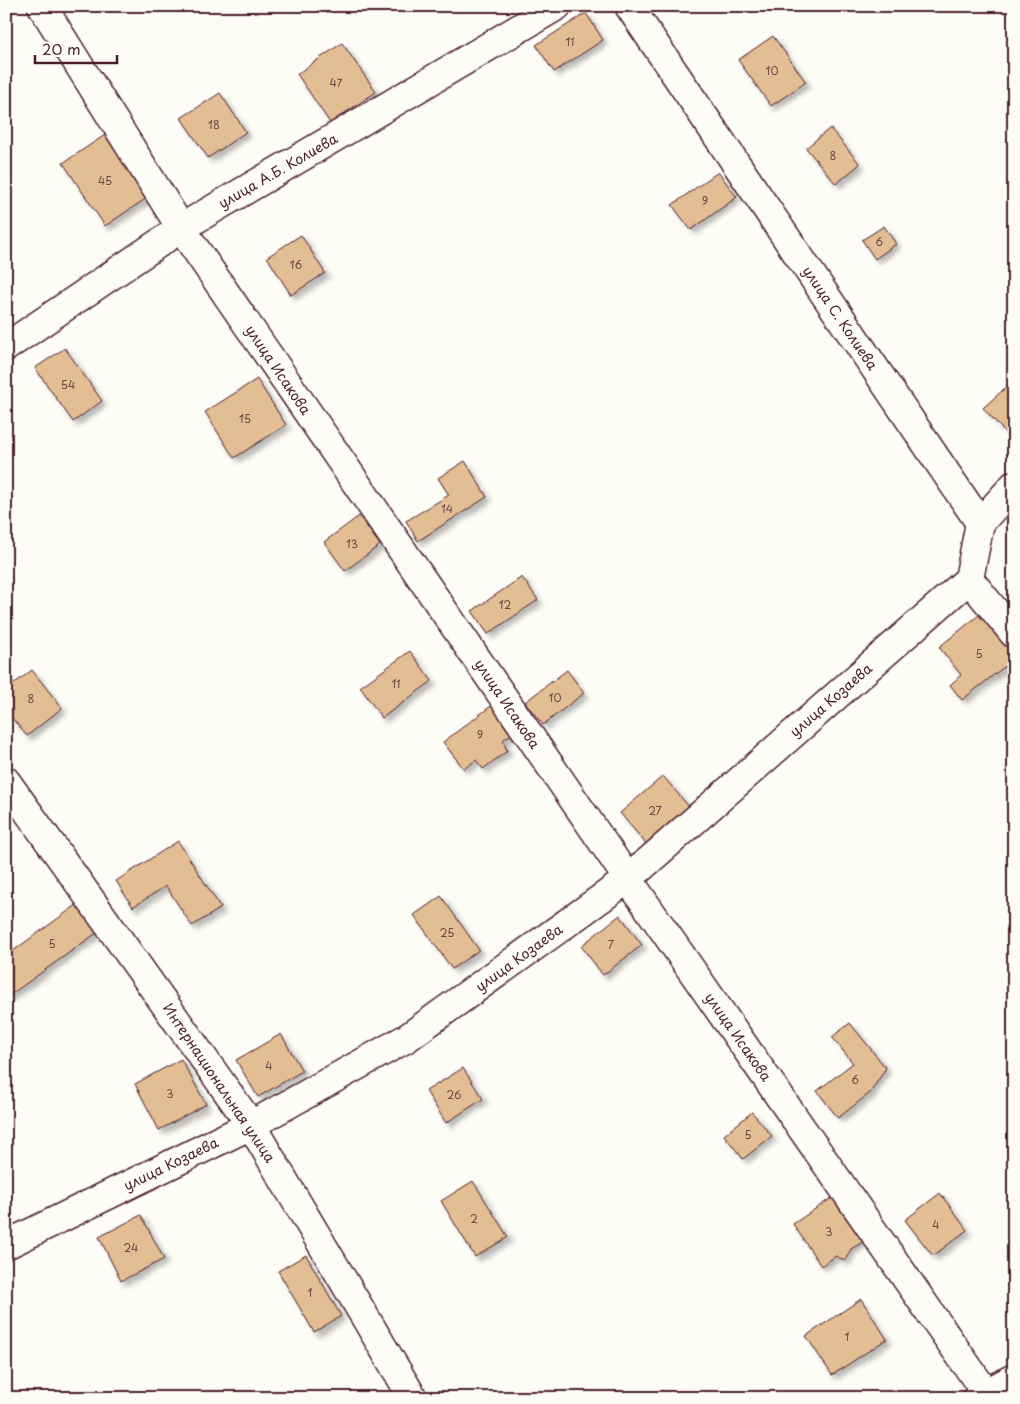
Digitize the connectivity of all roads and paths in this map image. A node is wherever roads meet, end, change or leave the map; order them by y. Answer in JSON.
{"nodes":[{"id":1,"x":42,"y":6,"type":"edge"},
{"id":2,"x":557,"y":6,"type":"edge"},
{"id":3,"x":629,"y":6,"type":"edge"},
{"id":4,"x":180,"y":228,"type":"junction"},
{"id":5,"x":6,"y":347,"type":"edge"},
{"id":6,"x":1014,"y":485,"type":"edge"},
{"id":7,"x":980,"y":523,"type":"junction"},
{"id":8,"x":969,"y":579,"type":"junction"},
{"id":9,"x":1014,"y":634,"type":"edge"},
{"id":10,"x":6,"y":781,"type":"edge"},
{"id":11,"x":628,"y":879,"type":"junction"},
{"id":12,"x":251,"y":1125,"type":"junction"},
{"id":13,"x":6,"y":1245,"type":"edge"},
{"id":14,"x":1014,"y":1378,"type":"edge"},
{"id":15,"x":981,"y":1395,"type":"edge"},
{"id":16,"x":413,"y":1398,"type":"edge"}],
"edges":[{"from":1,"to":4,"type":"street","name":"улица Исакова"},
{"from":2,"to":4,"type":"street","name":"улица А.Б. Колиева"},
{"from":3,"to":7,"type":"street","name":"улица С. Колиева"},
{"from":4,"to":5,"type":"street","name":"улица А.Б. Колиева"},
{"from":4,"to":11,"type":"street","name":"улица Исакова"},
{"from":6,"to":7,"type":"street"},
{"from":7,"to":8,"type":"street"},
{"from":8,"to":9,"type":"street"},
{"from":8,"to":11,"type":"street","name":"улица Козаева"},
{"from":10,"to":12,"type":"street","name":"Интернациональная улица"},
{"from":11,"to":12,"type":"street","name":"улица Козаева"},
{"from":11,"to":15,"type":"street","name":"улица Исакова"},
{"from":12,"to":13,"type":"street","name":"улица Козаева"},
{"from":12,"to":16,"type":"street","name":"Интернациональная улица"},
{"from":14,"to":15,"type":"street"}]}
